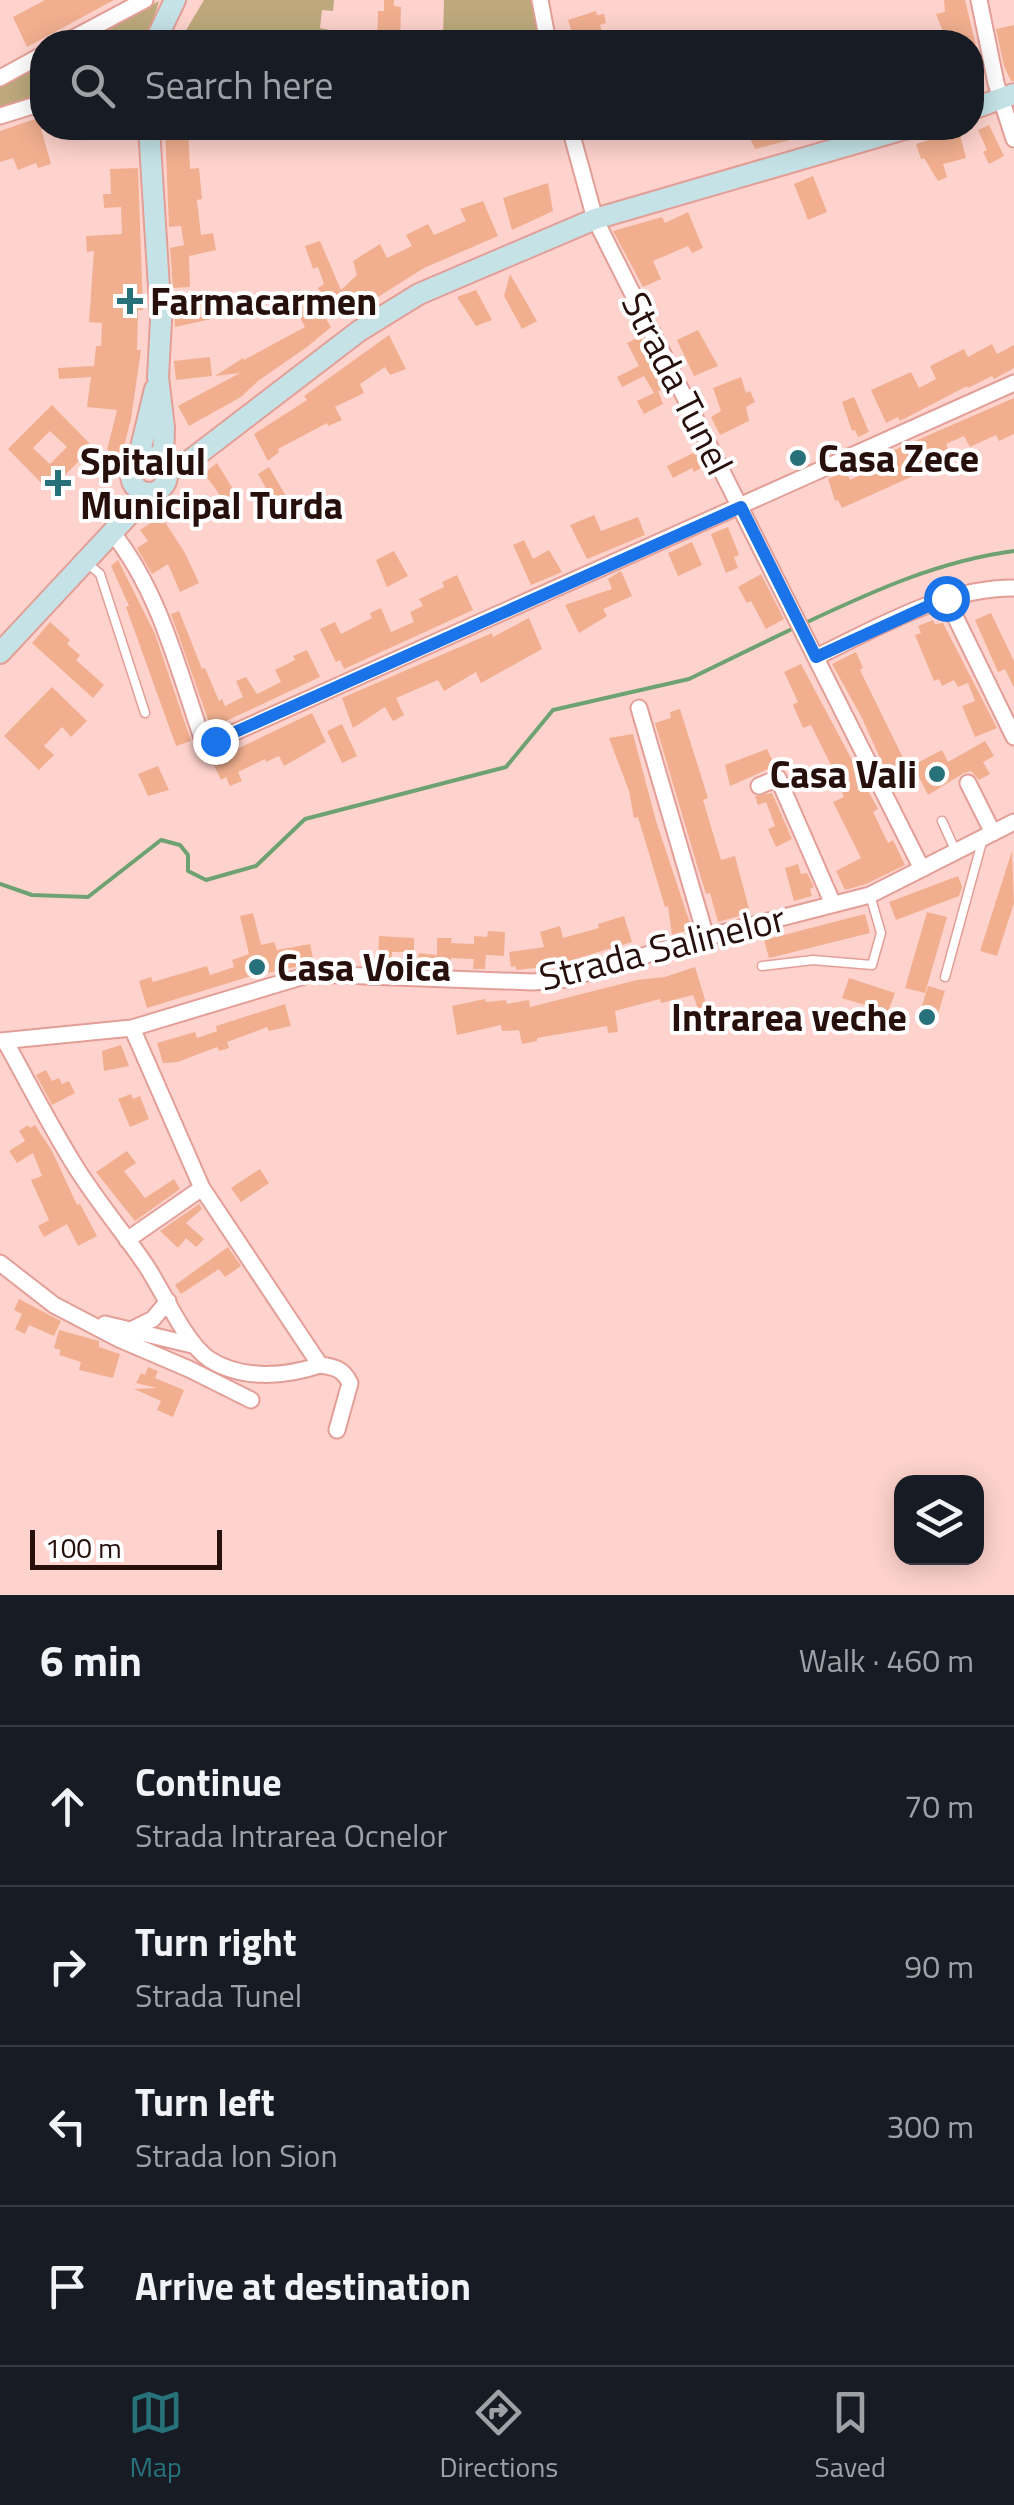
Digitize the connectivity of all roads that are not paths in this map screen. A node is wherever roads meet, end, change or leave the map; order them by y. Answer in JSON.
{"nodes":[{"id":1,"x":145,"y":0,"type":"edge"},
{"id":2,"x":174,"y":0,"type":"edge"},
{"id":3,"x":540,"y":0,"type":"edge"},
{"id":4,"x":979,"y":0,"type":"edge"},
{"id":5,"x":89,"y":30,"type":"edge"},
{"id":6,"x":160,"y":30,"type":"edge"},
{"id":7,"x":546,"y":30,"type":"edge"},
{"id":8,"x":30,"y":62,"type":"edge"},
{"id":9,"x":0,"y":78,"type":"edge"},
{"id":10,"x":1007,"y":97,"type":"edge"},
{"id":11,"x":30,"y":106,"type":"edge"},
{"id":12,"x":0,"y":116,"type":"edge"},
{"id":13,"x":1013,"y":136,"type":"edge"},
{"id":14,"x":150,"y":140,"type":"edge"},
{"id":15,"x":573,"y":140,"type":"edge"},
{"id":16,"x":867,"y":140,"type":"edge"},
{"id":17,"x":595,"y":219,"type":"junction"},
{"id":18,"x":158,"y":377,"type":"junction"},
{"id":19,"x":1014,"y":383,"type":"edge"},
{"id":20,"x":138,"y":460,"type":"junction"},
{"id":21,"x":165,"y":467,"type":"junction"},
{"id":22,"x":141,"y":489,"type":"junction"},
{"id":23,"x":741,"y":507,"type":"junction"},
{"id":24,"x":108,"y":534,"type":"junction"},
{"id":25,"x":86,"y":562,"type":"junction"},
{"id":26,"x":1014,"y":588,"type":"edge"},
{"id":27,"x":946,"y":598,"type":"junction"},
{"id":28,"x":812,"y":649,"type":"junction"},
{"id":29,"x":0,"y":653,"type":"edge"},
{"id":30,"x":639,"y":708,"type":"dead end"},
{"id":31,"x":145,"y":714,"type":"dead end"},
{"id":32,"x":1014,"y":737,"type":"edge"},
{"id":33,"x":968,"y":783,"type":"dead end"},
{"id":34,"x":759,"y":786,"type":"dead end"},
{"id":35,"x":942,"y":822,"type":"dead end"},
{"id":36,"x":1014,"y":822,"type":"edge"},
{"id":37,"x":988,"y":835,"type":"junction"},
{"id":38,"x":956,"y":852,"type":"junction"},
{"id":39,"x":922,"y":869,"type":"junction"},
{"id":40,"x":870,"y":895,"type":"junction"},
{"id":41,"x":833,"y":904,"type":"junction"},
{"id":42,"x":706,"y":936,"type":"junction"},
{"id":43,"x":762,"y":966,"type":"dead end"},
{"id":44,"x":945,"y":976,"type":"dead end"},
{"id":45,"x":132,"y":1028,"type":"junction"},
{"id":46,"x":3,"y":1041,"type":"edge"},
{"id":47,"x":202,"y":1188,"type":"junction"},
{"id":48,"x":126,"y":1240,"type":"junction"},
{"id":49,"x":0,"y":1263,"type":"edge"},
{"id":50,"x":168,"y":1301,"type":"junction"},
{"id":51,"x":85,"y":1320,"type":"junction"},
{"id":52,"x":133,"y":1329,"type":"junction"},
{"id":53,"x":192,"y":1345,"type":"junction"},
{"id":54,"x":320,"y":1365,"type":"junction"},
{"id":55,"x":251,"y":1400,"type":"dead end"},
{"id":56,"x":338,"y":1430,"type":"dead end"}],
"edges":[{"from":1,"to":5,"type":"street"},
{"from":2,"to":6,"type":"street"},
{"from":3,"to":7,"type":"street"},
{"from":4,"to":10,"type":"street"},
{"from":8,"to":9,"type":"street"},
{"from":10,"to":13,"type":"street"},
{"from":11,"to":12,"type":"street"},
{"from":14,"to":18,"type":"street"},
{"from":15,"to":17,"type":"street","name":"Strada Tunel"},
{"from":16,"to":17,"type":"street"},
{"from":17,"to":21,"type":"street"},
{"from":17,"to":23,"type":"street","name":"Strada Tunel"},
{"from":18,"to":20,"type":"street"},
{"from":18,"to":21,"type":"street"},
{"from":19,"to":23,"type":"street"},
{"from":20,"to":21,"type":"street"},
{"from":20,"to":22,"type":"street"},
{"from":21,"to":22,"type":"street"},
{"from":22,"to":24,"type":"street"},
{"from":23,"to":24,"type":"street"},
{"from":23,"to":28,"type":"street","name":"Strada Tunel"},
{"from":24,"to":25,"type":"street"},
{"from":25,"to":29,"type":"street"},
{"from":25,"to":31,"type":"lane"},
{"from":26,"to":27,"type":"street"},
{"from":27,"to":28,"type":"street"},
{"from":27,"to":32,"type":"street"},
{"from":28,"to":39,"type":"street","name":"Strada Tunel"},
{"from":30,"to":42,"type":"street"},
{"from":33,"to":37,"type":"street"},
{"from":34,"to":41,"type":"street"},
{"from":35,"to":38,"type":"lane"},
{"from":36,"to":37,"type":"street","name":"Strada Salinelor"},
{"from":37,"to":38,"type":"street","name":"Strada Salinelor"},
{"from":37,"to":44,"type":"lane"},
{"from":38,"to":39,"type":"street","name":"Strada Salinelor"},
{"from":39,"to":40,"type":"street","name":"Strada Salinelor"},
{"from":40,"to":41,"type":"street","name":"Strada Salinelor"},
{"from":40,"to":43,"type":"lane"},
{"from":41,"to":42,"type":"street","name":"Strada Salinelor"},
{"from":42,"to":45,"type":"street","name":"Strada Salinelor"},
{"from":45,"to":46,"type":"street","name":"Strada Salinelor"},
{"from":45,"to":47,"type":"street"},
{"from":46,"to":48,"type":"street"},
{"from":47,"to":48,"type":"street"},
{"from":47,"to":54,"type":"street"},
{"from":48,"to":50,"type":"street"},
{"from":49,"to":51,"type":"street"},
{"from":50,"to":52,"type":"street"},
{"from":50,"to":53,"type":"street"},
{"from":51,"to":52,"type":"street"},
{"from":51,"to":55,"type":"street"},
{"from":52,"to":53,"type":"street"},
{"from":53,"to":54,"type":"street"},
{"from":54,"to":56,"type":"street"}]}
